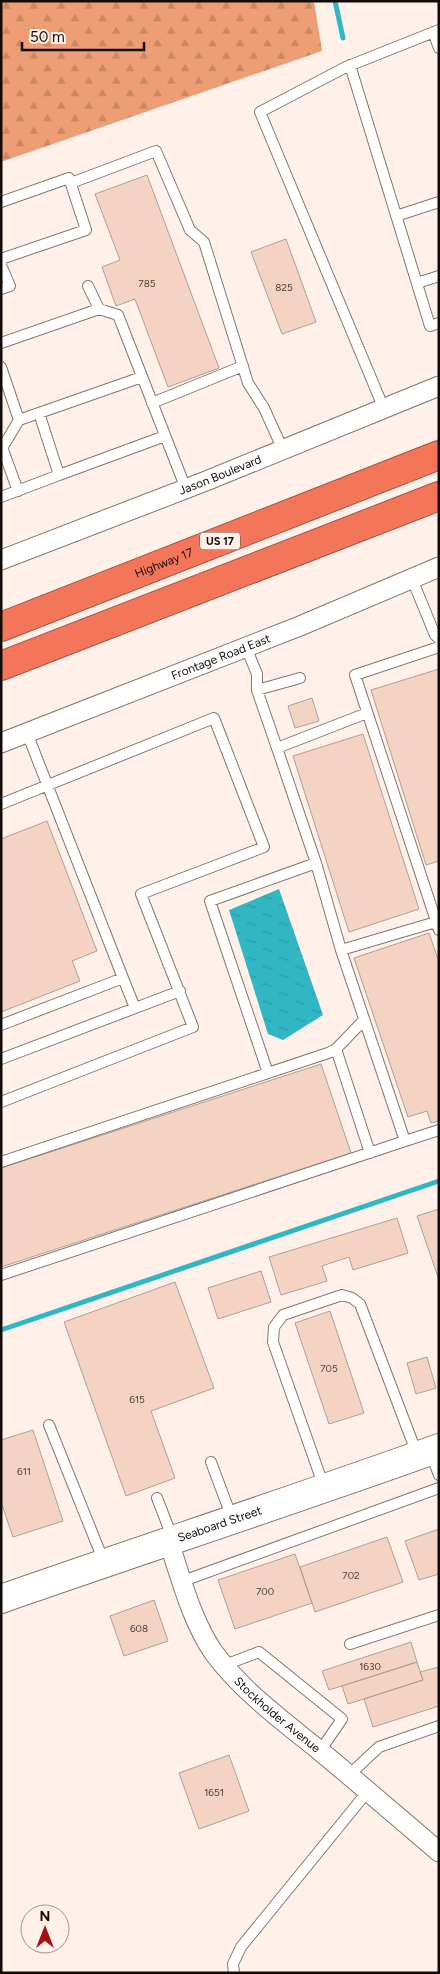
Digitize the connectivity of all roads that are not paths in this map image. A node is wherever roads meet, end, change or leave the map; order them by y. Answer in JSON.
{"nodes":[{"id":1,"x":436,"y":31,"type":"edge"},
{"id":2,"x":439,"y":48,"type":"edge"},
{"id":3,"x":350,"y":65,"type":"junction"},
{"id":4,"x":71,"y":183,"type":"junction"},
{"id":5,"x":1,"y":202,"type":"edge"},
{"id":6,"x":439,"y":202,"type":"edge"},
{"id":7,"x":396,"y":216,"type":"junction"},
{"id":8,"x":1,"y":259,"type":"edge"},
{"id":9,"x":1,"y":265,"type":"edge"},
{"id":10,"x":439,"y":276,"type":"edge"},
{"id":11,"x":417,"y":283,"type":"junction"},
{"id":12,"x":88,"y":286,"type":"dead end"},
{"id":13,"x":1,"y":289,"type":"edge"},
{"id":14,"x":99,"y":309,"type":"junction"},
{"id":15,"x":439,"y":323,"type":"edge"},
{"id":16,"x":1,"y":343,"type":"edge"},
{"id":17,"x":243,"y":366,"type":"junction"},
{"id":18,"x":1,"y":367,"type":"edge"},
{"id":19,"x":142,"y":377,"type":"junction"},
{"id":20,"x":439,"y":386,"type":"edge"},
{"id":21,"x":152,"y":403,"type":"junction"},
{"id":22,"x":384,"y":409,"type":"junction"},
{"id":23,"x":39,"y":413,"type":"junction"},
{"id":24,"x":19,"y":420,"type":"junction"},
{"id":25,"x":166,"y":436,"type":"junction"},
{"id":26,"x":2,"y":450,"type":"edge"},
{"id":27,"x":283,"y":450,"type":"junction"},
{"id":28,"x":439,"y":455,"type":"edge"},
{"id":29,"x":59,"y":475,"type":"junction"},
{"id":30,"x":186,"y":489,"type":"junction"},
{"id":31,"x":18,"y":491,"type":"junction"},
{"id":32,"x":439,"y":496,"type":"edge"},
{"id":33,"x":1,"y":497,"type":"edge"},
{"id":34,"x":1,"y":560,"type":"edge"},
{"id":35,"x":439,"y":567,"type":"edge"},
{"id":36,"x":412,"y":579,"type":"junction"},
{"id":37,"x":1,"y":627,"type":"edge"},
{"id":38,"x":439,"y":639,"type":"edge"},
{"id":39,"x":246,"y":647,"type":"junction"},
{"id":40,"x":439,"y":647,"type":"edge"},
{"id":41,"x":1,"y":666,"type":"edge"},
{"id":42,"x":300,"y":678,"type":"dead end"},
{"id":43,"x":257,"y":690,"type":"junction"},
{"id":44,"x":368,"y":713,"type":"junction"},
{"id":45,"x":27,"y":733,"type":"junction"},
{"id":46,"x":1,"y":743,"type":"edge"},
{"id":47,"x":277,"y":748,"type":"junction"},
{"id":48,"x":48,"y":786,"type":"junction"},
{"id":49,"x":1,"y":804,"type":"edge"},
{"id":50,"x":316,"y":863,"type":"junction"},
{"id":51,"x":434,"y":901,"type":"edge"},
{"id":52,"x":437,"y":926,"type":"edge"},
{"id":53,"x":341,"y":950,"type":"junction"},
{"id":54,"x":123,"y":978,"type":"junction"},
{"id":55,"x":180,"y":991,"type":"junction"},
{"id":56,"x":135,"y":1008,"type":"junction"},
{"id":57,"x":364,"y":1020,"type":"junction"},
{"id":58,"x":1,"y":1025,"type":"edge"},
{"id":59,"x":336,"y":1049,"type":"junction"},
{"id":60,"x":1,"y":1059,"type":"edge"},
{"id":61,"x":268,"y":1073,"type":"junction"},
{"id":62,"x":1,"y":1102,"type":"edge"},
{"id":63,"x":439,"y":1130,"type":"edge"},
{"id":64,"x":405,"y":1141,"type":"junction"},
{"id":65,"x":370,"y":1153,"type":"junction"},
{"id":66,"x":1,"y":1162,"type":"edge"},
{"id":67,"x":1,"y":1275,"type":"edge"},
{"id":68,"x":49,"y":1425,"type":"dead end"},
{"id":69,"x":431,"y":1457,"type":"edge"},
{"id":70,"x":211,"y":1462,"type":"dead end"},
{"id":71,"x":439,"y":1488,"type":"edge"},
{"id":72,"x":325,"y":1489,"type":"junction"},
{"id":73,"x":158,"y":1498,"type":"dead end"},
{"id":74,"x":232,"y":1519,"type":"junction"},
{"id":75,"x":170,"y":1539,"type":"junction"},
{"id":76,"x":104,"y":1563,"type":"junction"},
{"id":77,"x":183,"y":1581,"type":"junction"},
{"id":78,"x":1,"y":1599,"type":"edge"},
{"id":79,"x":439,"y":1616,"type":"edge"},
{"id":80,"x":350,"y":1644,"type":"dead end"},
{"id":81,"x":225,"y":1665,"type":"junction"},
{"id":82,"x":439,"y":1726,"type":"edge"},
{"id":83,"x":320,"y":1751,"type":"junction"},
{"id":84,"x":349,"y":1775,"type":"junction"},
{"id":85,"x":368,"y":1791,"type":"junction"},
{"id":86,"x":439,"y":1852,"type":"edge"},
{"id":87,"x":234,"y":1973,"type":"edge"}],
"edges":[{"from":1,"to":2,"type":"lane"},
{"from":1,"to":3,"type":"lane"},
{"from":3,"to":7,"type":"lane"},
{"from":3,"to":22,"type":"lane"},
{"from":4,"to":5,"type":"lane"},
{"from":4,"to":8,"type":"lane"},
{"from":4,"to":17,"type":"lane"},
{"from":6,"to":7,"type":"lane"},
{"from":7,"to":11,"type":"lane"},
{"from":9,"to":13,"type":"lane"},
{"from":10,"to":11,"type":"lane"},
{"from":11,"to":15,"type":"lane"},
{"from":12,"to":14,"type":"lane"},
{"from":14,"to":16,"type":"lane"},
{"from":14,"to":19,"type":"lane"},
{"from":17,"to":21,"type":"lane"},
{"from":17,"to":27,"type":"lane"},
{"from":18,"to":24,"type":"lane"},
{"from":19,"to":21,"type":"lane"},
{"from":19,"to":23,"type":"lane"},
{"from":20,"to":22,"type":"street","name":"Jason Boulevard"},
{"from":21,"to":25,"type":"lane"},
{"from":22,"to":27,"type":"street","name":"Jason Boulevard"},
{"from":23,"to":24,"type":"lane"},
{"from":23,"to":29,"type":"lane"},
{"from":24,"to":26,"type":"lane"},
{"from":25,"to":29,"type":"lane"},
{"from":25,"to":30,"type":"lane"},
{"from":26,"to":31,"type":"lane"},
{"from":27,"to":30,"type":"street","name":"Jason Boulevard"},
{"from":28,"to":37,"type":"highway","name":"Highway 17","number":"US 17"},
{"from":29,"to":31,"type":"lane"},
{"from":30,"to":34,"type":"street","name":"Jason Boulevard"},
{"from":31,"to":33,"type":"lane"},
{"from":32,"to":41,"type":"highway"},
{"from":35,"to":36,"type":"street","name":"Frontage Road East"},
{"from":36,"to":38,"type":"lane"},
{"from":36,"to":39,"type":"street","name":"Frontage Road East"},
{"from":39,"to":43,"type":"lane"},
{"from":39,"to":45,"type":"street","name":"Frontage Road East"},
{"from":40,"to":44,"type":"lane"},
{"from":42,"to":43,"type":"lane"},
{"from":43,"to":47,"type":"lane"},
{"from":44,"to":47,"type":"lane"},
{"from":44,"to":51,"type":"lane"},
{"from":45,"to":46,"type":"street","name":"Frontage Road East"},
{"from":45,"to":48,"type":"lane"},
{"from":47,"to":50,"type":"lane"},
{"from":48,"to":49,"type":"lane"},
{"from":48,"to":54,"type":"lane"},
{"from":48,"to":55,"type":"lane"},
{"from":50,"to":53,"type":"lane"},
{"from":50,"to":61,"type":"lane"},
{"from":51,"to":52,"type":"lane"},
{"from":52,"to":53,"type":"lane"},
{"from":53,"to":57,"type":"lane"},
{"from":54,"to":56,"type":"lane"},
{"from":54,"to":58,"type":"lane"},
{"from":55,"to":56,"type":"lane"},
{"from":55,"to":62,"type":"lane"},
{"from":56,"to":60,"type":"lane"},
{"from":57,"to":59,"type":"lane"},
{"from":57,"to":64,"type":"lane"},
{"from":59,"to":61,"type":"lane"},
{"from":59,"to":65,"type":"lane"},
{"from":61,"to":66,"type":"lane"},
{"from":63,"to":64,"type":"lane"},
{"from":64,"to":65,"type":"lane"},
{"from":65,"to":67,"type":"lane"},
{"from":68,"to":76,"type":"lane"},
{"from":69,"to":72,"type":"street","name":"Seaboard Street"},
{"from":69,"to":72,"type":"lane"},
{"from":70,"to":74,"type":"lane"},
{"from":71,"to":77,"type":"lane"},
{"from":72,"to":74,"type":"street","name":"Seaboard Street"},
{"from":73,"to":75,"type":"lane"},
{"from":74,"to":75,"type":"street","name":"Seaboard Street"},
{"from":75,"to":76,"type":"street","name":"Seaboard Street"},
{"from":75,"to":77,"type":"street","name":"Stockholder Avenue"},
{"from":76,"to":78,"type":"street","name":"Seaboard Street"},
{"from":77,"to":81,"type":"street","name":"Stockholder Avenue"},
{"from":79,"to":80,"type":"lane"},
{"from":81,"to":83,"type":"street","name":"Stockholder Avenue"},
{"from":81,"to":83,"type":"lane"},
{"from":82,"to":84,"type":"lane"},
{"from":83,"to":84,"type":"street","name":"Stockholder Avenue"},
{"from":84,"to":85,"type":"street","name":"Stockholder Avenue"},
{"from":85,"to":86,"type":"street","name":"Stockholder Avenue"},
{"from":85,"to":87,"type":"lane"}]}
